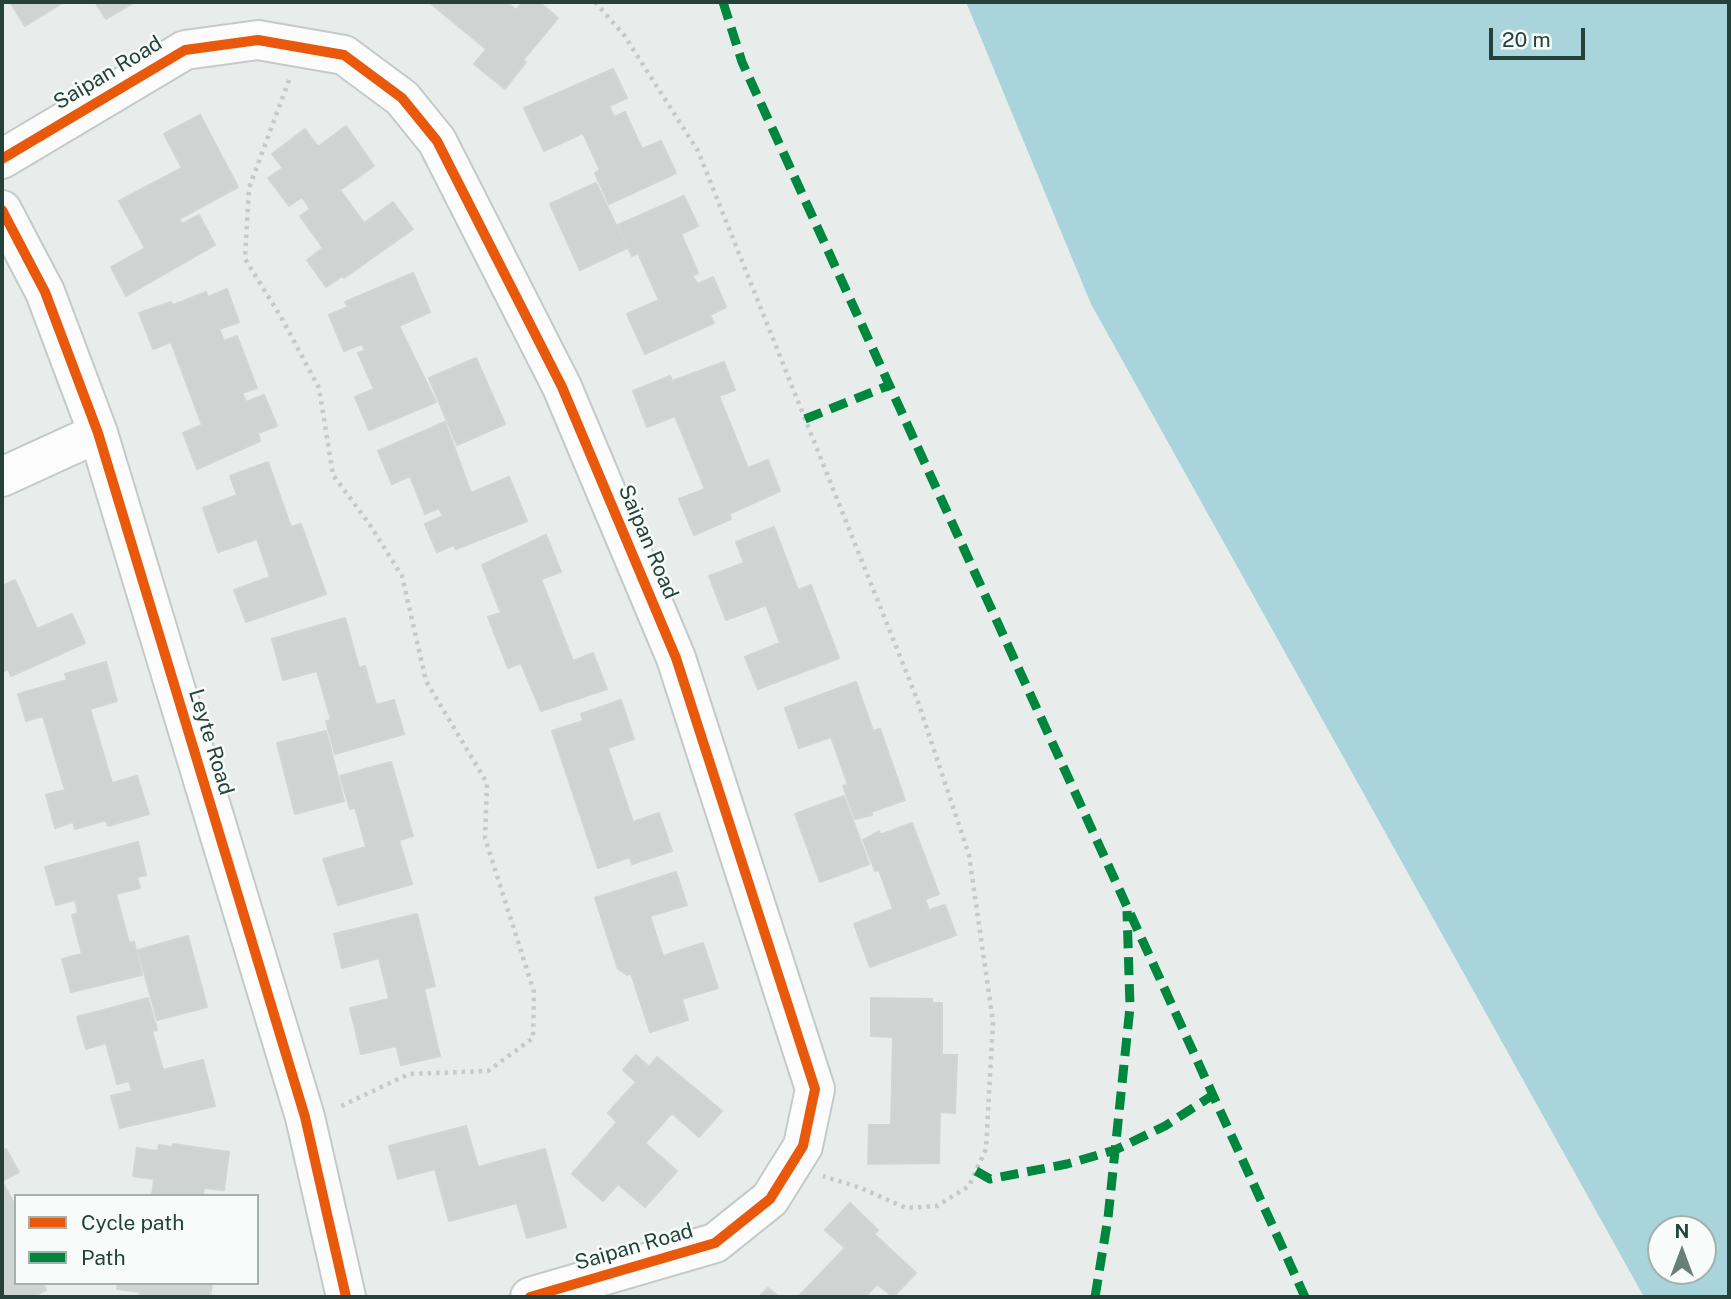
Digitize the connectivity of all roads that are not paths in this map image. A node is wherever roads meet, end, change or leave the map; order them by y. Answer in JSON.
{"nodes":[{"id":1,"x":2,"y":159,"type":"edge"},
{"id":2,"x":2,"y":210,"type":"edge"},
{"id":3,"x":98,"y":433,"type":"junction"},
{"id":4,"x":2,"y":477,"type":"edge"},
{"id":5,"x":346,"y":1297,"type":"edge"},
{"id":6,"x":530,"y":1297,"type":"edge"}],
"edges":[{"from":1,"to":6,"type":"street","name":"Saipan Road"},
{"from":2,"to":3,"type":"street","name":"Leyte Road"},
{"from":3,"to":4,"type":"street"},
{"from":3,"to":5,"type":"street","name":"Leyte Road"}]}
